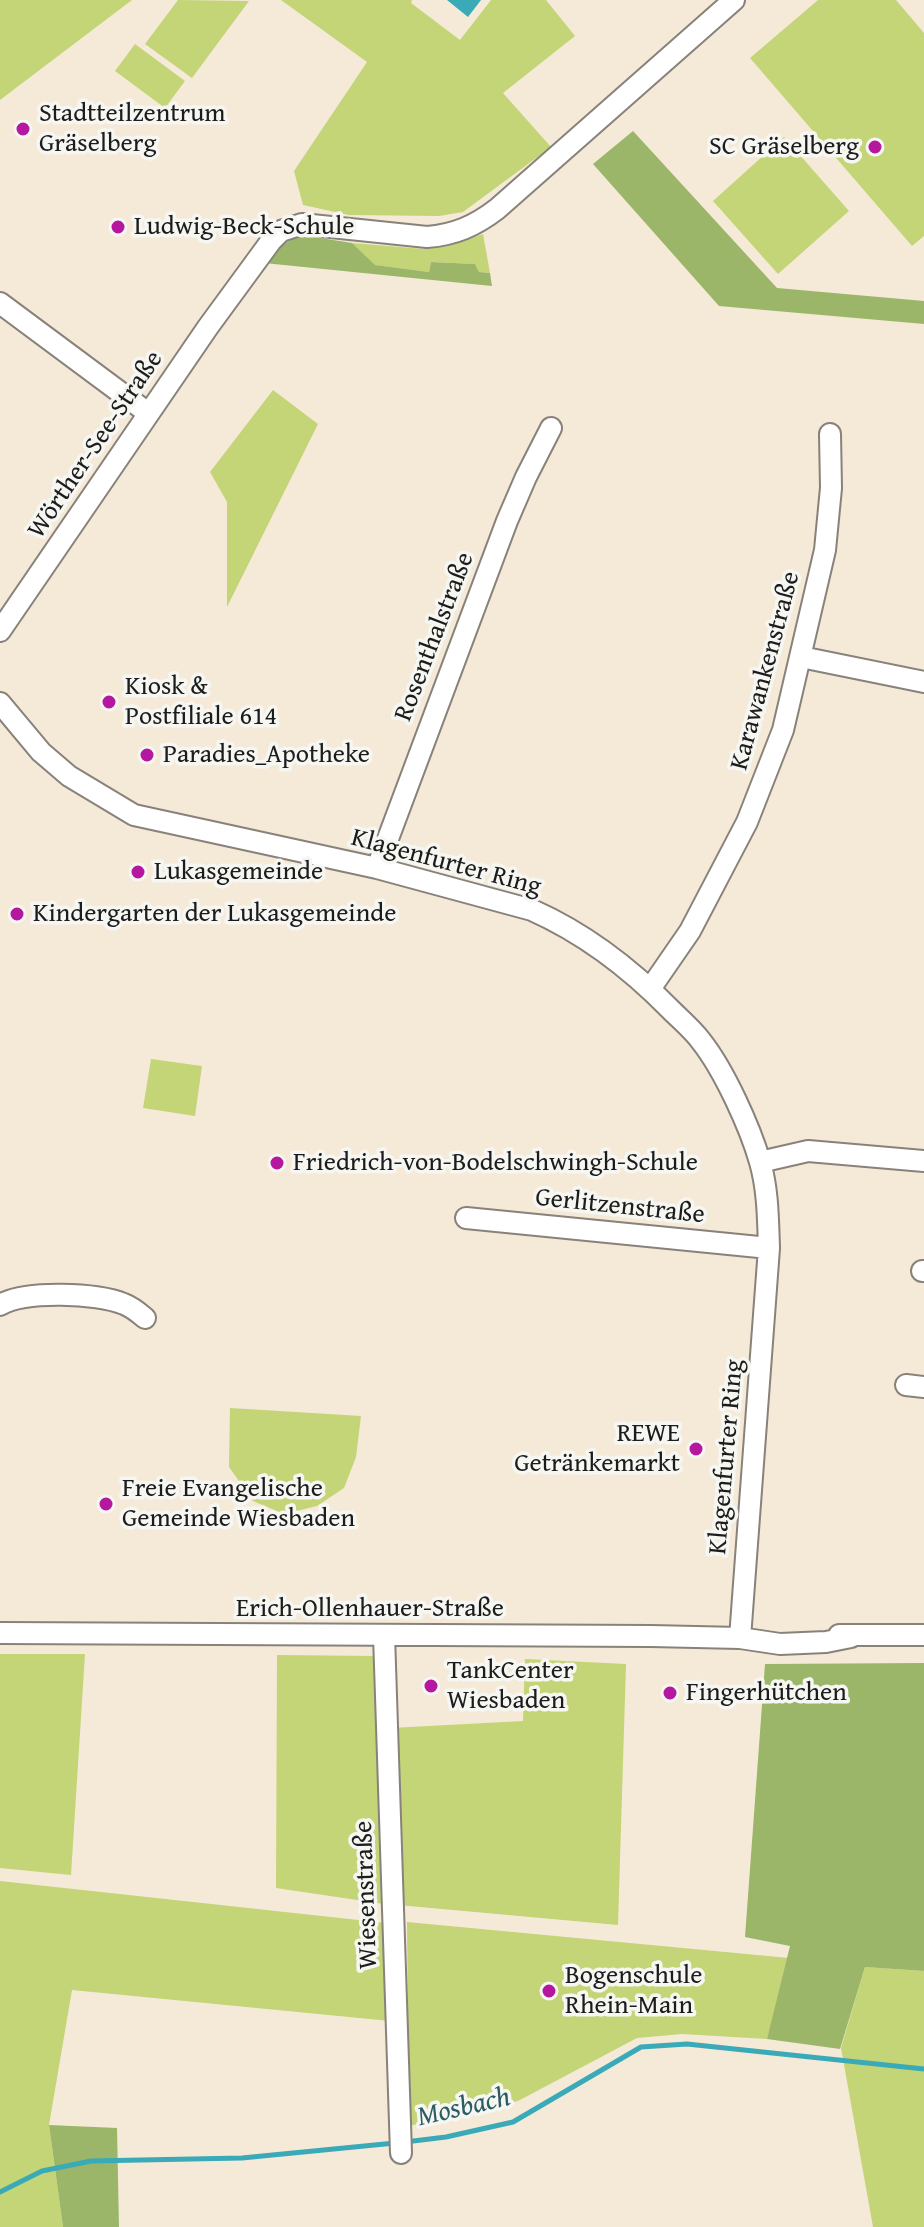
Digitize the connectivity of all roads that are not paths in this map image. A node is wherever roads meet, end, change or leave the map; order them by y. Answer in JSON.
{"nodes":[{"id":1,"x":734,"y":0,"type":"edge"},
{"id":2,"x":0,"y":303,"type":"edge"},
{"id":3,"x":148,"y":413,"type":"junction"},
{"id":4,"x":551,"y":428,"type":"dead end"},
{"id":5,"x":830,"y":434,"type":"dead end"},
{"id":6,"x":0,"y":631,"type":"edge"},
{"id":7,"x":801,"y":657,"type":"junction"},
{"id":8,"x":924,"y":682,"type":"edge"},
{"id":9,"x":0,"y":703,"type":"edge"},
{"id":10,"x":377,"y":868,"type":"junction"},
{"id":11,"x":650,"y":989,"type":"junction"},
{"id":12,"x":924,"y":1161,"type":"edge"},
{"id":13,"x":760,"y":1162,"type":"junction"},
{"id":14,"x":466,"y":1218,"type":"dead end"},
{"id":15,"x":769,"y":1248,"type":"junction"},
{"id":16,"x":0,"y":1305,"type":"edge"},
{"id":17,"x":145,"y":1318,"type":"dead end"},
{"id":18,"x":0,"y":1633,"type":"edge"},
{"id":19,"x":384,"y":1635,"type":"junction"},
{"id":20,"x":924,"y":1635,"type":"edge"},
{"id":21,"x":740,"y":1638,"type":"junction"},
{"id":22,"x":401,"y":2143,"type":"dead end"}],
"edges":[{"from":1,"to":3,"type":"street","name":"Wörther-See-Straße"},
{"from":2,"to":3,"type":"street"},
{"from":3,"to":6,"type":"street","name":"Wörther-See-Straße"},
{"from":4,"to":10,"type":"street","name":"Rosenthalstraße"},
{"from":5,"to":7,"type":"street","name":"Karawankenstraße"},
{"from":7,"to":8,"type":"street"},
{"from":7,"to":11,"type":"street","name":"Karawankenstraße"},
{"from":9,"to":10,"type":"street","name":"Klagenfurter Ring"},
{"from":10,"to":11,"type":"street","name":"Klagenfurter Ring"},
{"from":11,"to":13,"type":"street","name":"Klagenfurter Ring"},
{"from":12,"to":13,"type":"street"},
{"from":13,"to":15,"type":"street","name":"Klagenfurter Ring"},
{"from":14,"to":15,"type":"street","name":"Gerlitzenstraße"},
{"from":15,"to":21,"type":"street","name":"Klagenfurter Ring"},
{"from":16,"to":17,"type":"street"},
{"from":18,"to":19,"type":"street","name":"Erich-Ollenhauer-Straße"},
{"from":19,"to":21,"type":"street","name":"Erich-Ollenhauer-Straße"},
{"from":19,"to":22,"type":"street","name":"Wiesenstraße"},
{"from":20,"to":21,"type":"street","name":"Erich-Ollenhauer-Straße"}]}
